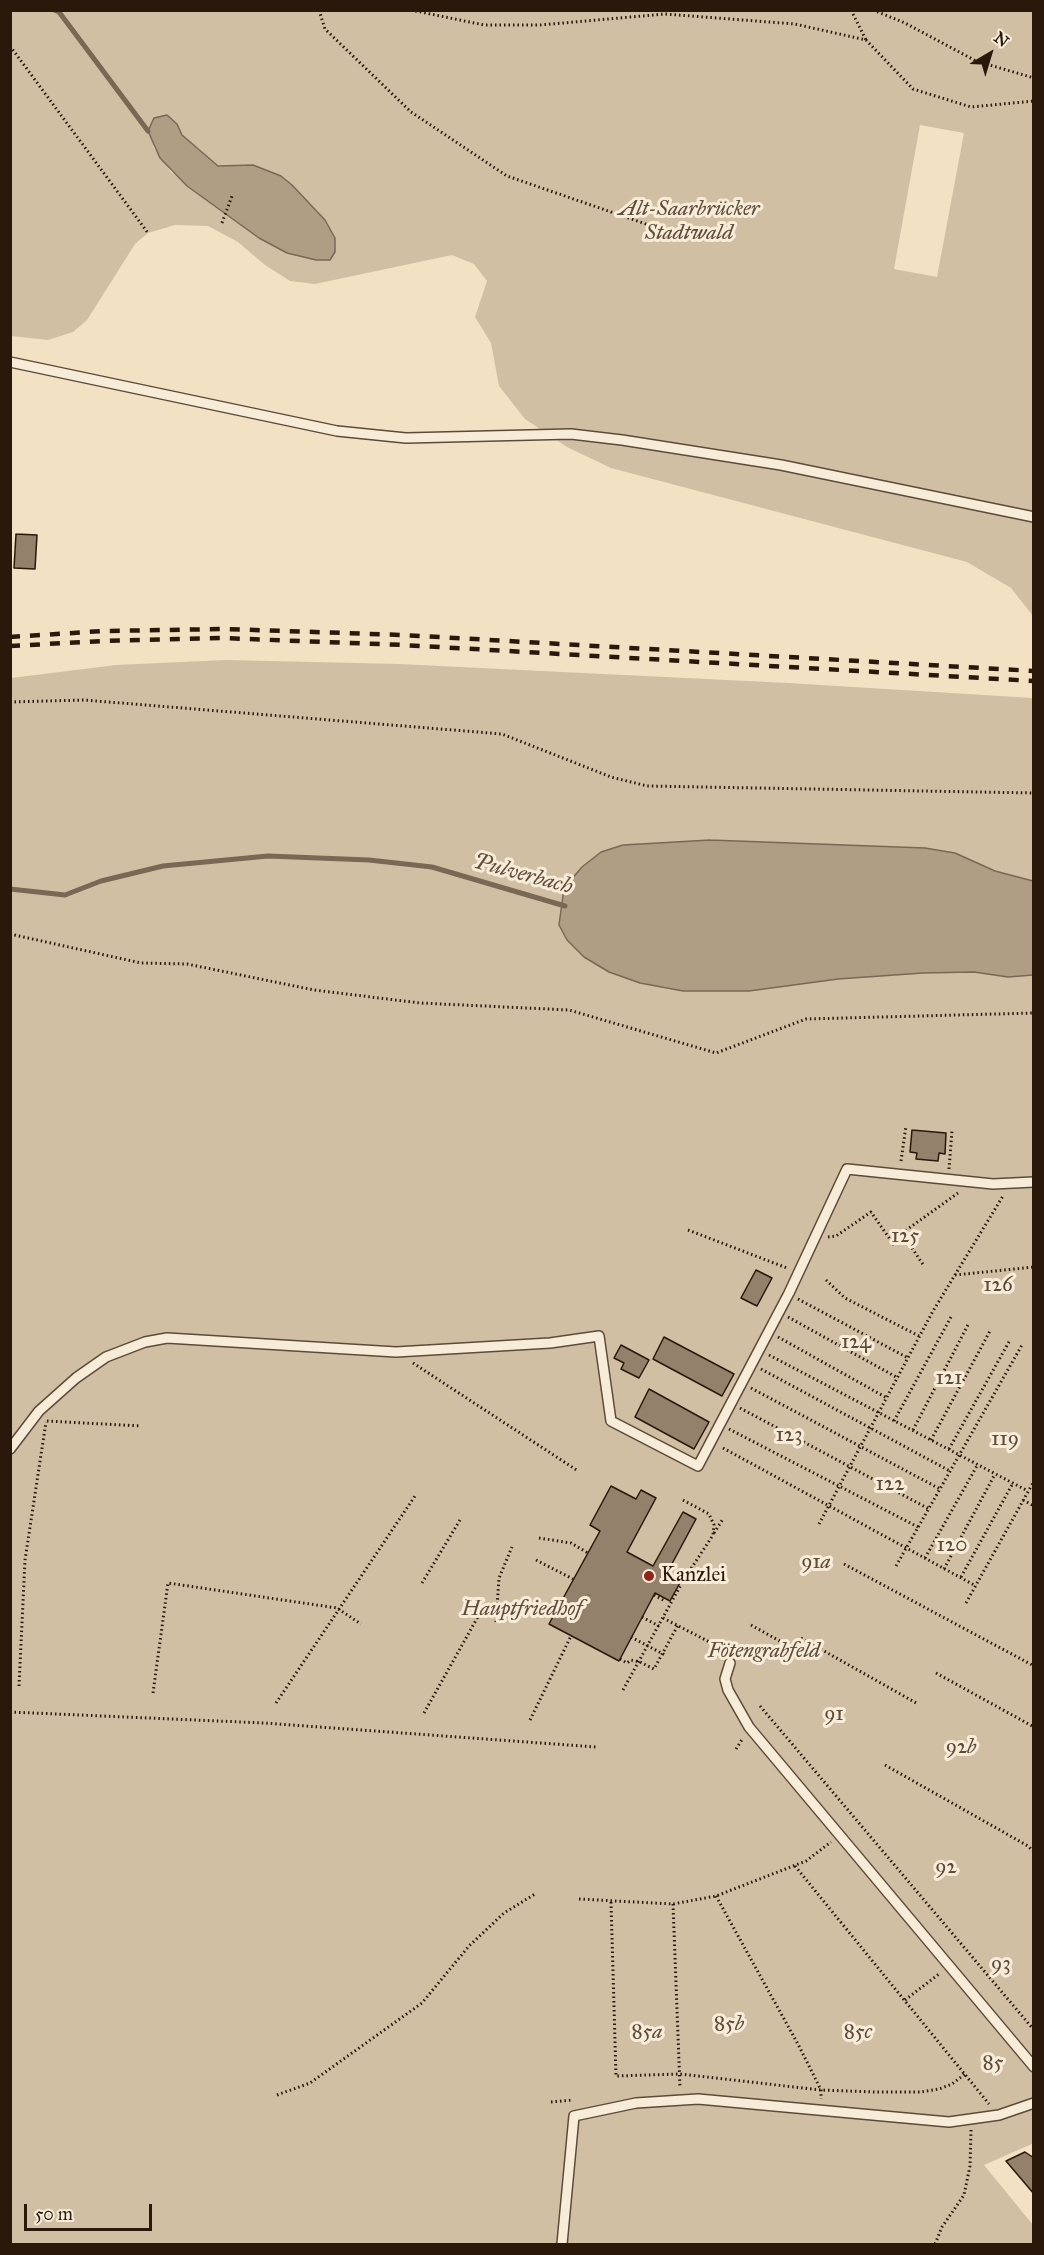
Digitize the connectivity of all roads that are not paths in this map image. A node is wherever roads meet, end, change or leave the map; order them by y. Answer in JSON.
{"nodes":[{"id":1,"x":10,"y":362,"type":"edge"},
{"id":2,"x":1034,"y":517,"type":"edge"},
{"id":3,"x":1034,"y":1182,"type":"edge"},
{"id":4,"x":10,"y":1449,"type":"edge"},
{"id":5,"x":732,"y":1659,"type":"road end"},
{"id":6,"x":1031,"y":2061,"type":"edge"},
{"id":7,"x":1034,"y":2103,"type":"edge"},
{"id":8,"x":562,"y":2244,"type":"edge"}],
"edges":[{"from":1,"to":2,"type":"lane"},
{"from":3,"to":4,"type":"lane"},
{"from":5,"to":6,"type":"lane"},
{"from":7,"to":8,"type":"lane"}]}
